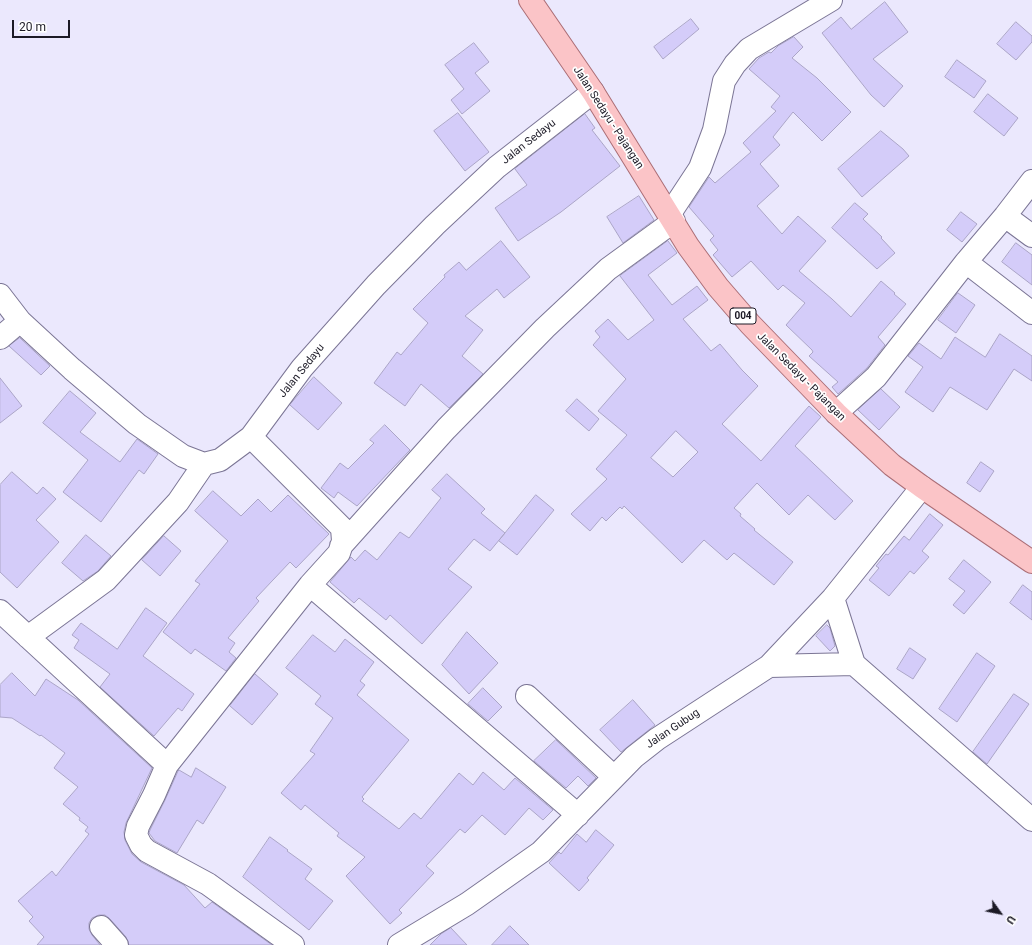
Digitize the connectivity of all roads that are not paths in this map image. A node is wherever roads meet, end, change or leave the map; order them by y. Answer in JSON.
{"nodes":[{"id":1,"x":530,"y":0,"type":"edge"},
{"id":2,"x":832,"y":0,"type":"edge"},
{"id":3,"x":593,"y":92,"type":"junction"},
{"id":4,"x":1032,"y":181,"type":"edge"},
{"id":5,"x":1005,"y":216,"type":"junction"},
{"id":6,"x":672,"y":218,"type":"junction"},
{"id":7,"x":1032,"y":236,"type":"edge"},
{"id":8,"x":966,"y":262,"type":"junction"},
{"id":9,"x":0,"y":295,"type":"edge"},
{"id":10,"x":1032,"y":313,"type":"edge"},
{"id":11,"x":20,"y":321,"type":"junction"},
{"id":12,"x":0,"y":338,"type":"edge"},
{"id":13,"x":836,"y":413,"type":"junction"},
{"id":14,"x":251,"y":437,"type":"junction"},
{"id":15,"x":204,"y":464,"type":"junction"},
{"id":16,"x":922,"y":487,"type":"junction"},
{"id":17,"x":341,"y":546,"type":"junction"},
{"id":18,"x":1032,"y":562,"type":"edge"},
{"id":19,"x":310,"y":585,"type":"junction"},
{"id":20,"x":833,"y":598,"type":"junction"},
{"id":21,"x":0,"y":611,"type":"edge"},
{"id":22,"x":28,"y":637,"type":"junction"},
{"id":23,"x":854,"y":664,"type":"junction"},
{"id":24,"x":769,"y":666,"type":"junction"},
{"id":25,"x":527,"y":696,"type":"dead end"},
{"id":26,"x":167,"y":765,"type":"junction"},
{"id":27,"x":614,"y":777,"type":"junction"},
{"id":28,"x":578,"y":815,"type":"junction"},
{"id":29,"x":1032,"y":820,"type":"edge"},
{"id":30,"x":101,"y":927,"type":"dead end"},
{"id":31,"x":117,"y":945,"type":"edge"},
{"id":32,"x":293,"y":945,"type":"edge"},
{"id":33,"x":399,"y":945,"type":"edge"}],
"edges":[{"from":1,"to":3,"type":"main road","name":"Jalan Sedayu - Pajangan","number":"004"},
{"from":2,"to":6,"type":"street"},
{"from":3,"to":6,"type":"main road","name":"Jalan Sedayu - Pajangan","number":"004"},
{"from":3,"to":14,"type":"street","name":"Jalan Sedayu"},
{"from":4,"to":5,"type":"street"},
{"from":5,"to":7,"type":"street"},
{"from":5,"to":8,"type":"street"},
{"from":6,"to":13,"type":"main road","name":"Jalan Sedayu - Pajangan","number":"004"},
{"from":6,"to":17,"type":"street"},
{"from":8,"to":10,"type":"street"},
{"from":8,"to":13,"type":"street"},
{"from":9,"to":11,"type":"street"},
{"from":11,"to":12,"type":"street"},
{"from":11,"to":15,"type":"street"},
{"from":13,"to":16,"type":"main road","name":"Jalan Sedayu - Pajangan","number":"004"},
{"from":14,"to":15,"type":"street","name":"Jalan Sedayu"},
{"from":14,"to":17,"type":"street"},
{"from":15,"to":22,"type":"street"},
{"from":16,"to":18,"type":"main road","name":"Jalan Sedayu - Pajangan","number":"004"},
{"from":16,"to":20,"type":"street","name":"Jalan Gubug"},
{"from":17,"to":19,"type":"street"},
{"from":19,"to":26,"type":"street"},
{"from":19,"to":28,"type":"street"},
{"from":20,"to":23,"type":"street"},
{"from":20,"to":24,"type":"street","name":"Jalan Gubug"},
{"from":21,"to":22,"type":"street"},
{"from":22,"to":26,"type":"street"},
{"from":23,"to":24,"type":"street"},
{"from":23,"to":29,"type":"street"},
{"from":24,"to":27,"type":"street","name":"Jalan Gubug"},
{"from":25,"to":27,"type":"street"},
{"from":26,"to":32,"type":"street"},
{"from":27,"to":28,"type":"street","name":"Jalan Gubug"},
{"from":28,"to":33,"type":"street","name":"Jalan Gubug"},
{"from":30,"to":31,"type":"street"}]}
